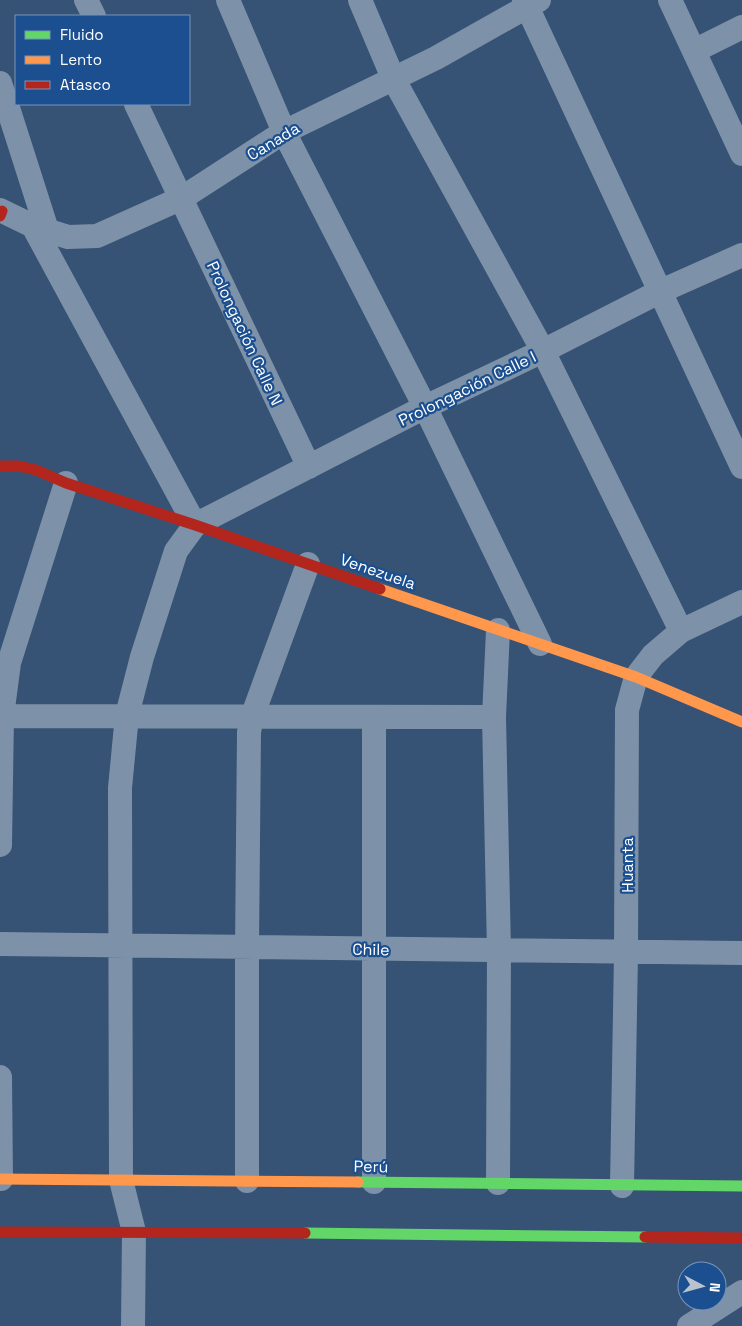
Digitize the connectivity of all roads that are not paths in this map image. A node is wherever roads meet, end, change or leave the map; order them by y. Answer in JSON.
{"nodes":[{"id":1,"x":86,"y":0,"type":"edge"},
{"id":2,"x":228,"y":0,"type":"edge"},
{"id":3,"x":360,"y":0,"type":"edge"},
{"id":4,"x":670,"y":0,"type":"edge"},
{"id":5,"x":530,"y":2,"type":"edge"},
{"id":6,"x":94,"y":15,"type":"edge"},
{"id":7,"x":742,"y":26,"type":"edge"},
{"id":8,"x":694,"y":51,"type":"junction"},
{"id":9,"x":393,"y":78,"type":"junction"},
{"id":10,"x":0,"y":83,"type":"edge"},
{"id":11,"x":136,"y":105,"type":"edge"},
{"id":12,"x":284,"y":132,"type":"junction"},
{"id":13,"x":742,"y":154,"type":"edge"},
{"id":14,"x":182,"y":198,"type":"junction"},
{"id":15,"x":0,"y":212,"type":"edge"},
{"id":16,"x":40,"y":228,"type":"junction"},
{"id":17,"x":742,"y":255,"type":"edge"},
{"id":18,"x":659,"y":292,"type":"junction"},
{"id":19,"x":543,"y":351,"type":"junction"},
{"id":20,"x":425,"y":408,"type":"junction"},
{"id":21,"x":0,"y":466,"type":"edge"},
{"id":22,"x":308,"y":467,"type":"junction"},
{"id":23,"x":742,"y":467,"type":"edge"},
{"id":24,"x":66,"y":483,"type":"junction"},
{"id":25,"x":195,"y":525,"type":"junction"},
{"id":26,"x":308,"y":564,"type":"junction"},
{"id":27,"x":742,"y":602,"type":"edge"},
{"id":28,"x":498,"y":630,"type":"junction"},
{"id":29,"x":681,"y":631,"type":"junction"},
{"id":30,"x":540,"y":644,"type":"junction"},
{"id":31,"x":636,"y":677,"type":"junction"},
{"id":32,"x":127,"y":715,"type":"junction"},
{"id":33,"x":1,"y":716,"type":"edge"},
{"id":34,"x":252,"y":717,"type":"junction"},
{"id":35,"x":374,"y":717,"type":"junction"},
{"id":36,"x":494,"y":717,"type":"junction"},
{"id":37,"x":742,"y":722,"type":"edge"},
{"id":38,"x":0,"y":821,"type":"edge"},
{"id":39,"x":0,"y":844,"type":"edge"},
{"id":40,"x":0,"y":944,"type":"edge"},
{"id":41,"x":119,"y":946,"type":"junction"},
{"id":42,"x":246,"y":948,"type":"junction"},
{"id":43,"x":374,"y":949,"type":"junction"},
{"id":44,"x":499,"y":951,"type":"junction"},
{"id":45,"x":626,"y":952,"type":"junction"},
{"id":46,"x":742,"y":953,"type":"edge"},
{"id":47,"x":0,"y":1077,"type":"edge"},
{"id":48,"x":1,"y":1179,"type":"edge"},
{"id":49,"x":120,"y":1180,"type":"junction"},
{"id":50,"x":247,"y":1181,"type":"junction"},
{"id":51,"x":374,"y":1182,"type":"junction"},
{"id":52,"x":498,"y":1183,"type":"junction"},
{"id":53,"x":622,"y":1186,"type":"junction"},
{"id":54,"x":742,"y":1186,"type":"edge"},
{"id":55,"x":0,"y":1232,"type":"edge"},
{"id":56,"x":134,"y":1232,"type":"junction"},
{"id":57,"x":742,"y":1238,"type":"edge"},
{"id":58,"x":742,"y":1292,"type":"edge"},
{"id":59,"x":133,"y":1326,"type":"edge"},
{"id":60,"x":689,"y":1326,"type":"edge"}],
"edges":[{"from":1,"to":6,"type":"street"},
{"from":2,"to":12,"type":"street"},
{"from":3,"to":9,"type":"street"},
{"from":4,"to":8,"type":"street"},
{"from":5,"to":9,"type":"street","name":"Canada"},
{"from":5,"to":18,"type":"street"},
{"from":7,"to":8,"type":"street"},
{"from":8,"to":13,"type":"street"},
{"from":9,"to":12,"type":"street","name":"Canada"},
{"from":9,"to":19,"type":"street"},
{"from":10,"to":16,"type":"street"},
{"from":11,"to":14,"type":"street","name":"Prolongación Calle N"},
{"from":12,"to":14,"type":"street","name":"Canada"},
{"from":12,"to":20,"type":"street"},
{"from":14,"to":16,"type":"street","name":"Canada"},
{"from":14,"to":22,"type":"street","name":"Prolongación Calle N"},
{"from":15,"to":16,"type":"street","name":"Canada"},
{"from":16,"to":25,"type":"street"},
{"from":17,"to":18,"type":"street","name":"Prolongación Calle I"},
{"from":18,"to":19,"type":"street","name":"Prolongación Calle I"},
{"from":18,"to":23,"type":"street"},
{"from":19,"to":20,"type":"street","name":"Prolongación Calle I"},
{"from":19,"to":29,"type":"street"},
{"from":20,"to":22,"type":"street","name":"Prolongación Calle I"},
{"from":20,"to":30,"type":"street"},
{"from":21,"to":24,"type":"main road","name":"Venezuela"},
{"from":22,"to":25,"type":"street","name":"Prolongación Calle I"},
{"from":24,"to":25,"type":"main road","name":"Venezuela"},
{"from":24,"to":33,"type":"street"},
{"from":25,"to":26,"type":"main road","name":"Venezuela"},
{"from":25,"to":32,"type":"street"},
{"from":26,"to":28,"type":"main road","name":"Venezuela"},
{"from":26,"to":34,"type":"street"},
{"from":27,"to":29,"type":"street","name":"Huanta"},
{"from":28,"to":30,"type":"main road","name":"Venezuela"},
{"from":28,"to":36,"type":"street"},
{"from":29,"to":31,"type":"street","name":"Huanta"},
{"from":30,"to":31,"type":"main road","name":"Venezuela"},
{"from":31,"to":37,"type":"main road","name":"Venezuela"},
{"from":31,"to":45,"type":"street","name":"Huanta"},
{"from":32,"to":33,"type":"street"},
{"from":32,"to":34,"type":"street"},
{"from":32,"to":41,"type":"street"},
{"from":33,"to":38,"type":"street"},
{"from":34,"to":35,"type":"street"},
{"from":34,"to":42,"type":"street"},
{"from":35,"to":36,"type":"street"},
{"from":35,"to":43,"type":"street"},
{"from":36,"to":44,"type":"street"},
{"from":38,"to":39,"type":"street"},
{"from":40,"to":41,"type":"street","name":"Chile"},
{"from":41,"to":42,"type":"street","name":"Chile"},
{"from":41,"to":49,"type":"street"},
{"from":42,"to":43,"type":"street","name":"Chile"},
{"from":42,"to":50,"type":"street"},
{"from":43,"to":44,"type":"street","name":"Chile"},
{"from":43,"to":51,"type":"street"},
{"from":44,"to":45,"type":"street","name":"Chile"},
{"from":44,"to":52,"type":"street"},
{"from":45,"to":46,"type":"street","name":"Chile"},
{"from":45,"to":53,"type":"street","name":"Huanta"},
{"from":47,"to":48,"type":"street"},
{"from":48,"to":49,"type":"main road","name":"Perú"},
{"from":49,"to":50,"type":"main road","name":"Perú"},
{"from":49,"to":56,"type":"street"},
{"from":50,"to":51,"type":"main road","name":"Perú"},
{"from":51,"to":52,"type":"main road","name":"Perú"},
{"from":52,"to":53,"type":"main road","name":"Perú"},
{"from":53,"to":54,"type":"main road","name":"Perú"},
{"from":55,"to":56,"type":"main road"},
{"from":56,"to":57,"type":"main road"},
{"from":56,"to":59,"type":"street"},
{"from":58,"to":60,"type":"street"}]}
